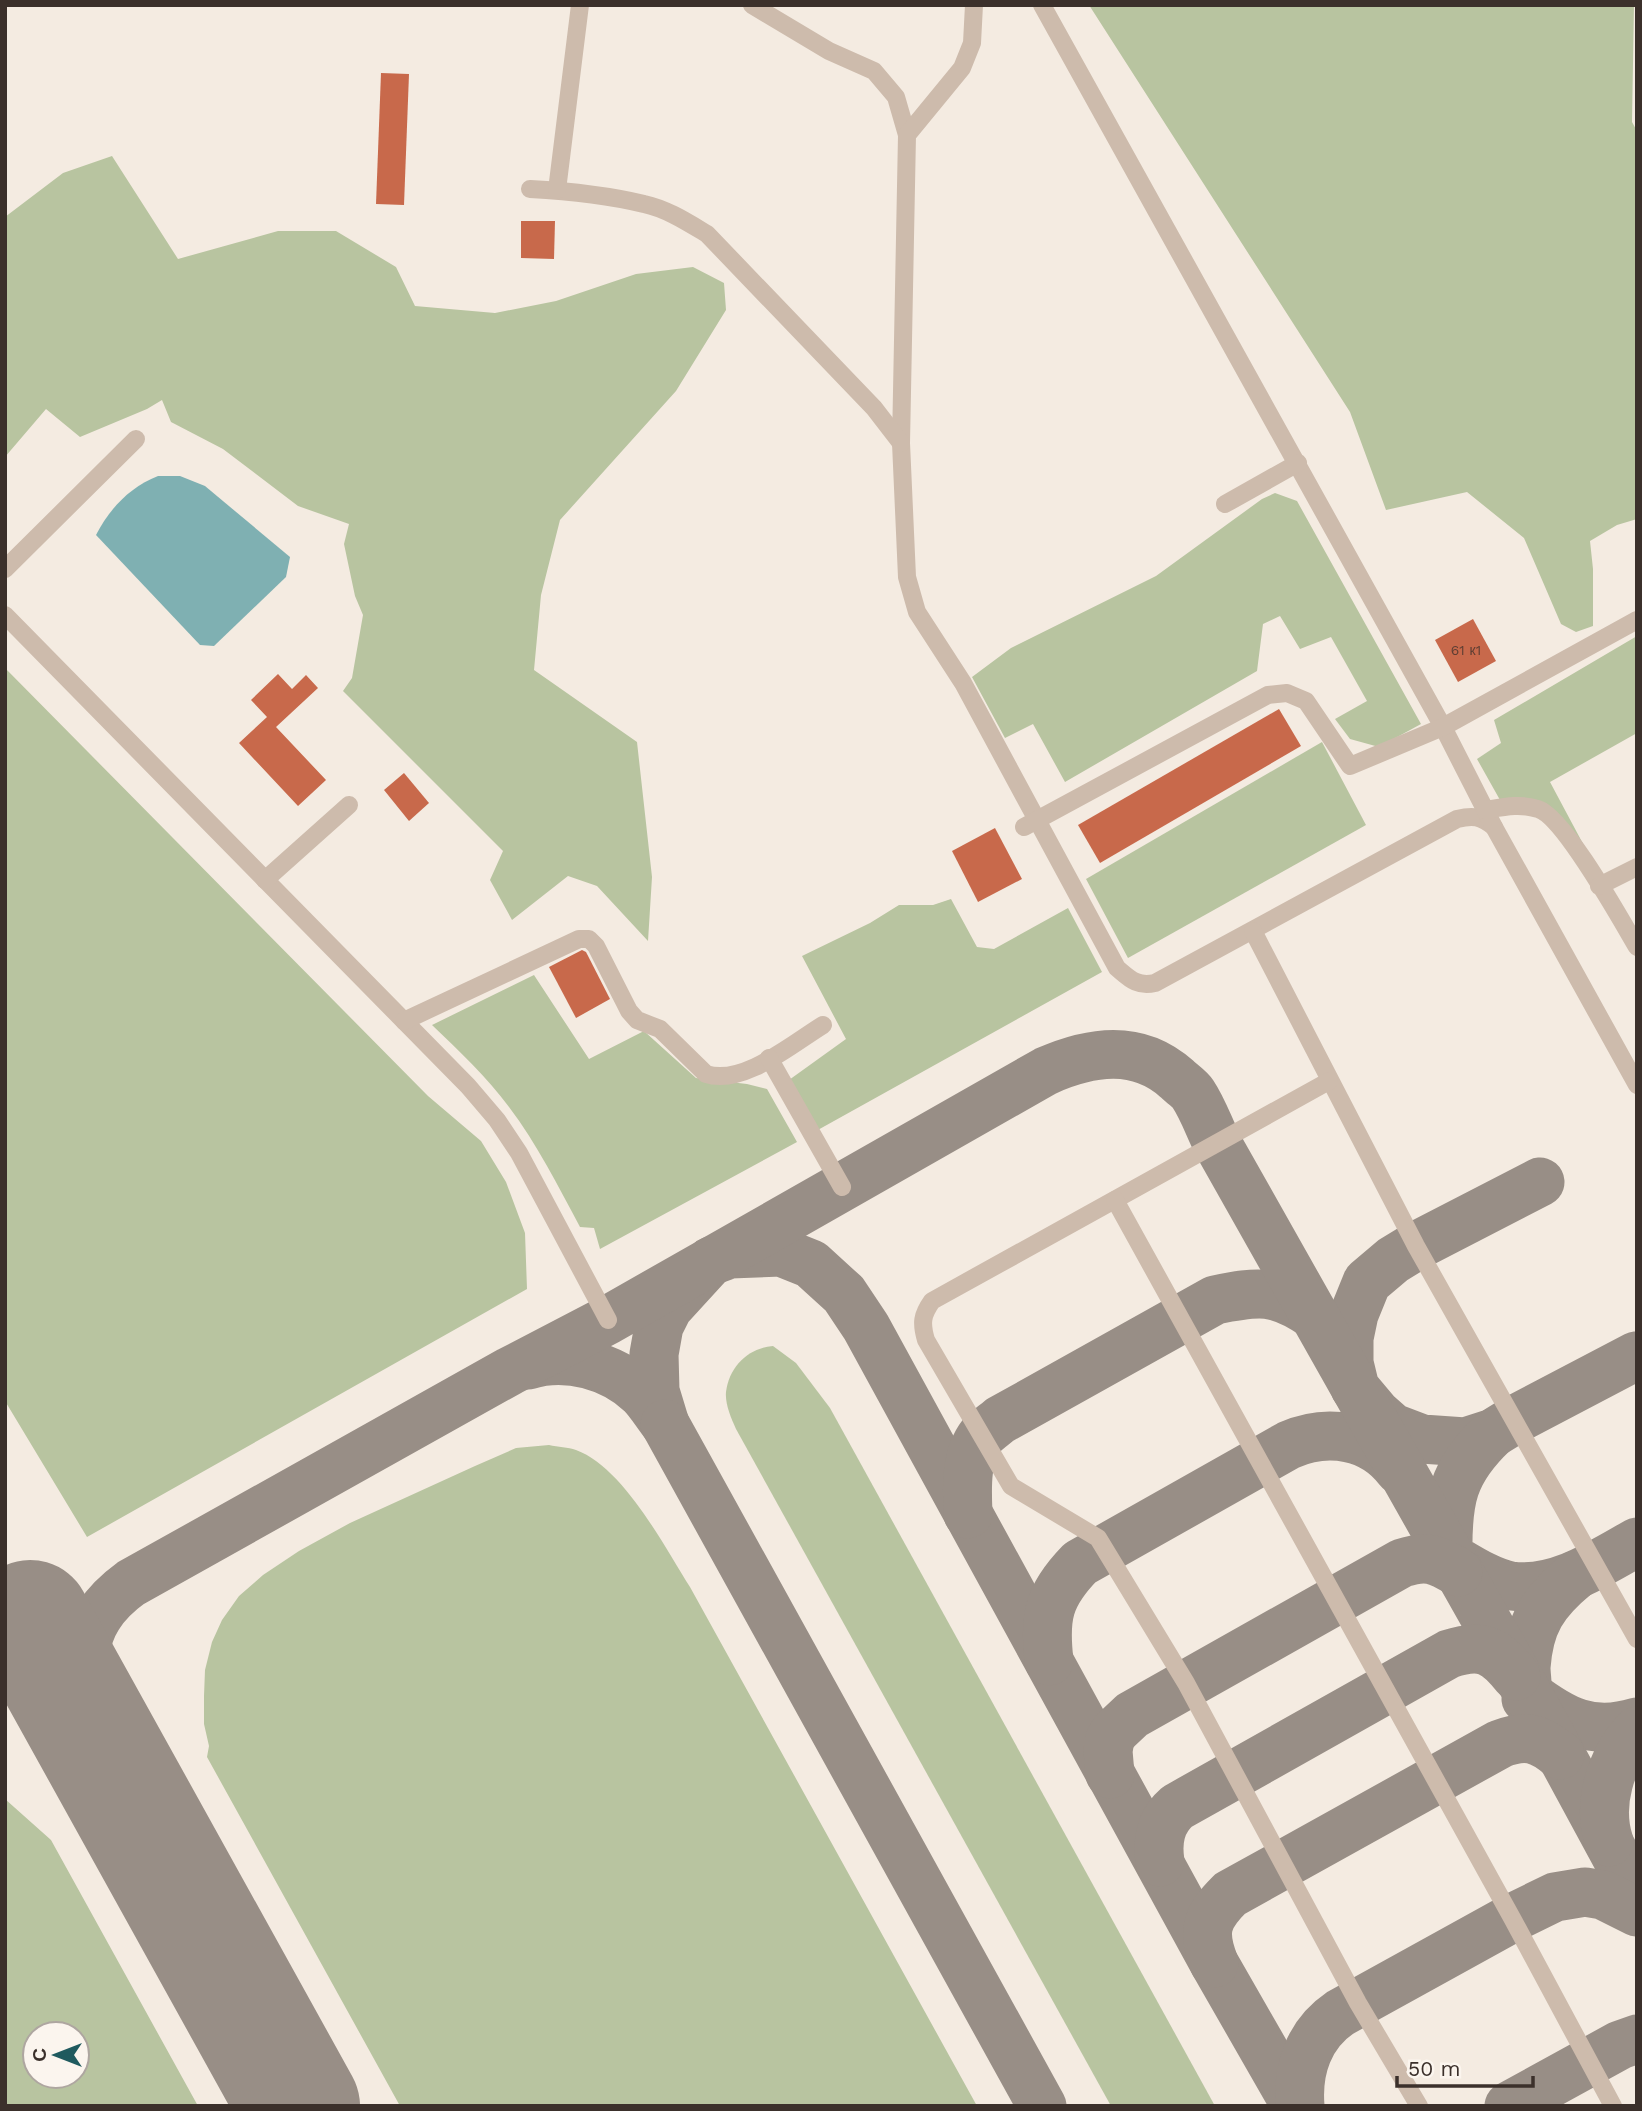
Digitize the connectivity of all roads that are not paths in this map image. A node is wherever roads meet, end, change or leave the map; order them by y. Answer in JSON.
{"nodes":[{"id":1,"x":580,"y":5,"type":"edge"},
{"id":2,"x":752,"y":5,"type":"edge"},
{"id":3,"x":974,"y":5,"type":"edge"},
{"id":4,"x":1042,"y":5,"type":"edge"},
{"id":5,"x":907,"y":135,"type":"junction"},
{"id":6,"x":530,"y":189,"type":"dead end"},
{"id":7,"x":557,"y":190,"type":"junction"},
{"id":8,"x":136,"y":439,"type":"dead end"},
{"id":9,"x":901,"y":443,"type":"junction"},
{"id":10,"x":1298,"y":463,"type":"junction"},
{"id":11,"x":1225,"y":504,"type":"dead end"},
{"id":12,"x":5,"y":569,"type":"edge"},
{"id":13,"x":5,"y":615,"type":"edge"},
{"id":14,"x":1637,"y":620,"type":"edge"},
{"id":15,"x":1443,"y":727,"type":"junction"},
{"id":16,"x":349,"y":806,"type":"dead end"},
{"id":17,"x":1485,"y":810,"type":"junction"},
{"id":18,"x":1031,"y":823,"type":"junction"},
{"id":19,"x":1494,"y":827,"type":"junction"},
{"id":20,"x":1637,"y":867,"type":"edge"},
{"id":21,"x":265,"y":880,"type":"junction"},
{"id":22,"x":1600,"y":886,"type":"junction"},
{"id":23,"x":1253,"y":931,"type":"junction"},
{"id":24,"x":1637,"y":947,"type":"edge"},
{"id":25,"x":404,"y":1021,"type":"junction"},
{"id":26,"x":823,"y":1026,"type":"dead end"},
{"id":27,"x":769,"y":1058,"type":"junction"},
{"id":28,"x":1329,"y":1081,"type":"junction"},
{"id":29,"x":1637,"y":1085,"type":"edge"},
{"id":30,"x":842,"y":1187,"type":"dead end"},
{"id":31,"x":1115,"y":1200,"type":"junction"},
{"id":32,"x":608,"y":1320,"type":"dead end"},
{"id":33,"x":1637,"y":1639,"type":"edge"},
{"id":34,"x":1419,"y":2106,"type":"edge"},
{"id":35,"x":1613,"y":2106,"type":"edge"}],
"edges":[{"from":1,"to":7,"type":"street"},
{"from":2,"to":5,"type":"street"},
{"from":3,"to":5,"type":"street"},
{"from":4,"to":10,"type":"street"},
{"from":5,"to":9,"type":"street"},
{"from":6,"to":7,"type":"street"},
{"from":7,"to":9,"type":"street"},
{"from":8,"to":12,"type":"street"},
{"from":9,"to":18,"type":"street"},
{"from":10,"to":11,"type":"street"},
{"from":10,"to":15,"type":"street"},
{"from":13,"to":21,"type":"street"},
{"from":14,"to":15,"type":"street"},
{"from":15,"to":17,"type":"street"},
{"from":15,"to":18,"type":"street"},
{"from":16,"to":21,"type":"street"},
{"from":17,"to":19,"type":"street"},
{"from":17,"to":22,"type":"street"},
{"from":18,"to":23,"type":"street"},
{"from":19,"to":23,"type":"street"},
{"from":19,"to":29,"type":"street"},
{"from":20,"to":22,"type":"street"},
{"from":21,"to":25,"type":"street"},
{"from":22,"to":24,"type":"street"},
{"from":23,"to":28,"type":"street"},
{"from":25,"to":27,"type":"street"},
{"from":25,"to":32,"type":"street"},
{"from":26,"to":27,"type":"street"},
{"from":27,"to":30,"type":"street"},
{"from":28,"to":31,"type":"street"},
{"from":28,"to":33,"type":"street"},
{"from":31,"to":34,"type":"street"},
{"from":31,"to":35,"type":"street"}]}
